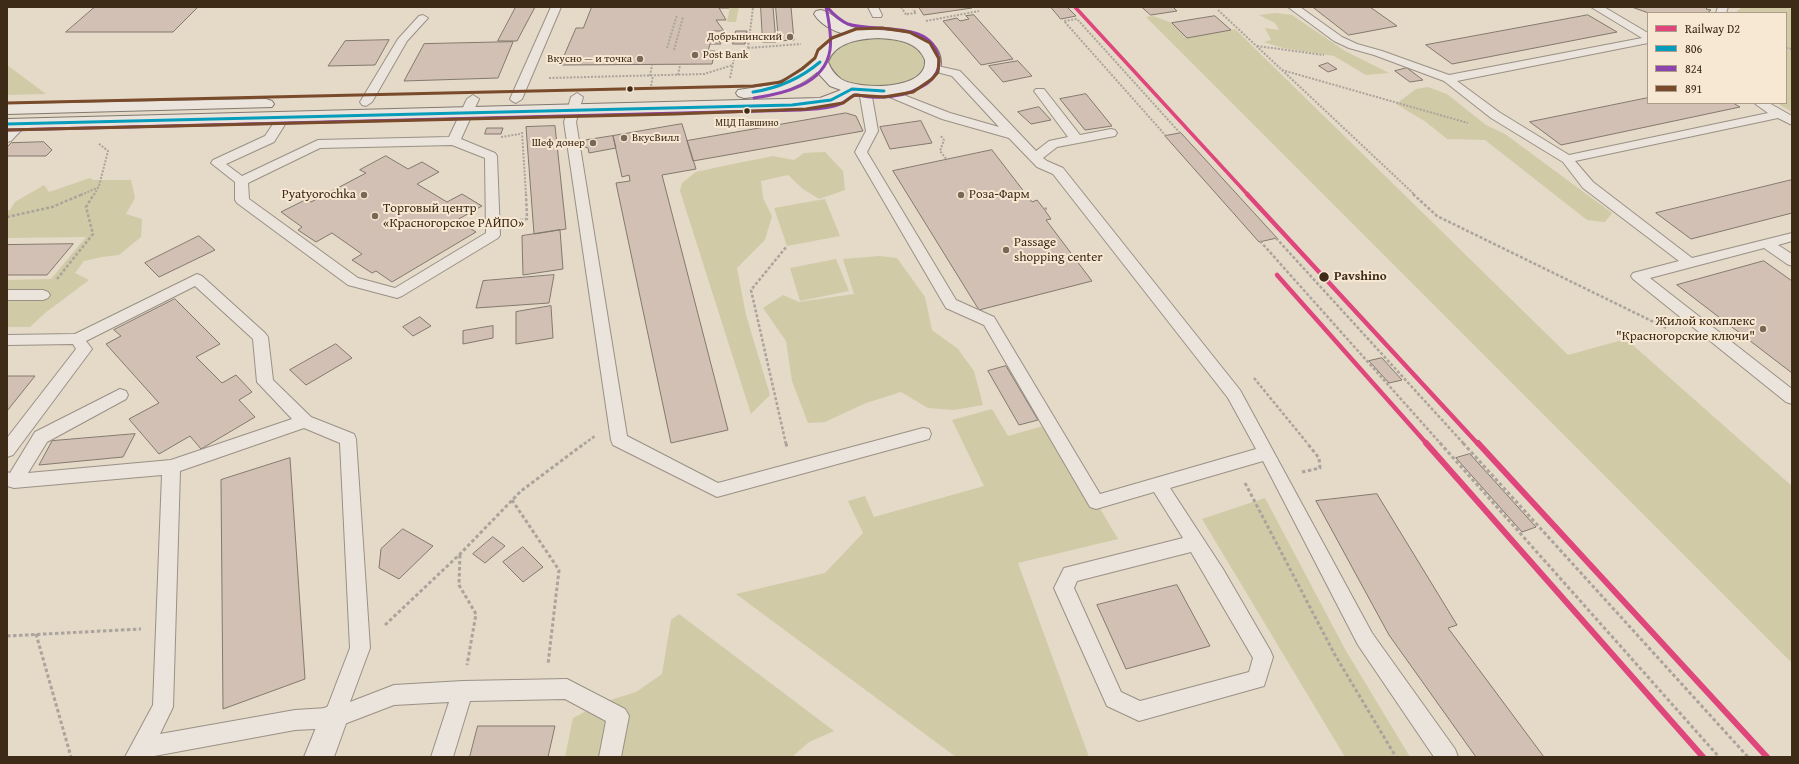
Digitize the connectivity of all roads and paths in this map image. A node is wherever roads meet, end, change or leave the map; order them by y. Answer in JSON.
{"nodes":[{"id":1,"x":556,"y":7,"type":"edge"},
{"id":2,"x":753,"y":7,"type":"edge"},
{"id":3,"x":901,"y":7,"type":"edge"},
{"id":4,"x":1293,"y":7,"type":"edge"},
{"id":5,"x":1596,"y":7,"type":"edge"},
{"id":6,"x":913,"y":8,"type":"dead end"},
{"id":7,"x":821,"y":10,"type":"edge"},
{"id":8,"x":1218,"y":10,"type":"dead end"},
{"id":9,"x":979,"y":11,"type":"dead end"},
{"id":10,"x":677,"y":15,"type":"dead end"},
{"id":11,"x":683,"y":17,"type":"dead end"},
{"id":12,"x":423,"y":18,"type":"dead end"},
{"id":13,"x":922,"y":22,"type":"dead end"},
{"id":14,"x":870,"y":34,"type":"junction"},
{"id":15,"x":1647,"y":37,"type":"edge"},
{"id":16,"x":1647,"y":38,"type":"edge"},
{"id":17,"x":801,"y":44,"type":"dead end"},
{"id":18,"x":668,"y":48,"type":"dead end"},
{"id":19,"x":748,"y":48,"type":"junction"},
{"id":20,"x":674,"y":50,"type":"dead end"},
{"id":21,"x":822,"y":58,"type":"junction"},
{"id":22,"x":680,"y":64,"type":"dead end"},
{"id":23,"x":652,"y":65,"type":"dead end"},
{"id":24,"x":733,"y":65,"type":"junction"},
{"id":25,"x":933,"y":68,"type":"junction"},
{"id":26,"x":1282,"y":70,"type":"junction"},
{"id":27,"x":678,"y":75,"type":"junction"},
{"id":28,"x":650,"y":76,"type":"junction"},
{"id":29,"x":653,"y":76,"type":"junction"},
{"id":30,"x":525,"y":79,"type":"junction"},
{"id":31,"x":1448,"y":79,"type":"junction"},
{"id":32,"x":729,"y":84,"type":"dead end"},
{"id":33,"x":650,"y":90,"type":"dead end"},
{"id":34,"x":859,"y":90,"type":"junction"},
{"id":35,"x":884,"y":91,"type":"junction"},
{"id":36,"x":1040,"y":91,"type":"dead end"},
{"id":37,"x":516,"y":99,"type":"junction"},
{"id":38,"x":366,"y":102,"type":"junction"},
{"id":39,"x":575,"y":104,"type":"junction"},
{"id":40,"x":1762,"y":104,"type":"edge"},
{"id":41,"x":470,"y":106,"type":"junction"},
{"id":42,"x":7,"y":109,"type":"edge"},
{"id":43,"x":1779,"y":114,"type":"junction"},
{"id":44,"x":283,"y":118,"type":"junction"},
{"id":45,"x":1792,"y":121,"type":"edge"},
{"id":46,"x":1468,"y":123,"type":"dead end"},
{"id":47,"x":14,"y":124,"type":"edge"},
{"id":48,"x":521,"y":127,"type":"dead end"},
{"id":49,"x":1111,"y":133,"type":"dead end"},
{"id":50,"x":1180,"y":133,"type":"dead end"},
{"id":51,"x":1013,"y":135,"type":"junction"},
{"id":52,"x":1166,"y":136,"type":"dead end"},
{"id":53,"x":7,"y":138,"type":"edge"},
{"id":54,"x":1076,"y":139,"type":"junction"},
{"id":55,"x":944,"y":140,"type":"dead end"},
{"id":56,"x":454,"y":141,"type":"junction"},
{"id":57,"x":97,"y":142,"type":"dead end"},
{"id":58,"x":1036,"y":157,"type":"junction"},
{"id":59,"x":1567,"y":159,"type":"junction"},
{"id":60,"x":946,"y":160,"type":"dead end"},
{"id":61,"x":241,"y":181,"type":"junction"},
{"id":62,"x":99,"y":186,"type":"junction"},
{"id":63,"x":1049,"y":208,"type":"dead end"},
{"id":64,"x":1044,"y":209,"type":"dead end"},
{"id":65,"x":7,"y":217,"type":"edge"},
{"id":66,"x":492,"y":224,"type":"junction"},
{"id":67,"x":1792,"y":237,"type":"edge"},
{"id":68,"x":1276,"y":238,"type":"dead end"},
{"id":69,"x":1260,"y":241,"type":"dead end"},
{"id":70,"x":1766,"y":243,"type":"junction"},
{"id":71,"x":787,"y":246,"type":"dead end"},
{"id":72,"x":1792,"y":261,"type":"edge"},
{"id":73,"x":1689,"y":262,"type":"junction"},
{"id":74,"x":7,"y":295,"type":"edge"},
{"id":75,"x":43,"y":295,"type":"joint"},
{"id":76,"x":1670,"y":331,"type":"dead end"},
{"id":77,"x":77,"y":339,"type":"junction"},
{"id":78,"x":7,"y":340,"type":"edge"},
{"id":79,"x":120,"y":395,"type":"dead end"},
{"id":80,"x":1792,"y":398,"type":"edge"},
{"id":81,"x":305,"y":421,"type":"junction"},
{"id":82,"x":616,"y":425,"type":"junction"},
{"id":83,"x":923,"y":434,"type":"dead end"},
{"id":84,"x":7,"y":450,"type":"edge"},
{"id":85,"x":1267,"y":452,"type":"junction"},
{"id":86,"x":1234,"y":462,"type":"junction"},
{"id":87,"x":171,"y":467,"type":"junction"},
{"id":88,"x":792,"y":470,"type":"junction"},
{"id":89,"x":11,"y":480,"type":"edge"},
{"id":90,"x":1158,"y":484,"type":"junction"},
{"id":91,"x":512,"y":500,"type":"junction"},
{"id":92,"x":1196,"y":543,"type":"junction"},
{"id":93,"x":460,"y":554,"type":"junction"},
{"id":94,"x":165,"y":628,"type":"junction"},
{"id":95,"x":36,"y":634,"type":"junction"},
{"id":96,"x":7,"y":636,"type":"edge"},
{"id":97,"x":360,"y":648,"type":"junction"},
{"id":98,"x":546,"y":689,"type":"junction"},
{"id":99,"x":463,"y":691,"type":"junction"},
{"id":100,"x":334,"y":718,"type":"junction"},
{"id":101,"x":139,"y":753,"type":"edge"},
{"id":102,"x":71,"y":757,"type":"edge"},
{"id":103,"x":319,"y":757,"type":"edge"},
{"id":104,"x":442,"y":757,"type":"edge"},
{"id":105,"x":610,"y":757,"type":"edge"},
{"id":106,"x":1396,"y":757,"type":"edge"},
{"id":107,"x":1447,"y":757,"type":"edge"},
{"id":108,"x":1719,"y":757,"type":"edge"},
{"id":109,"x":1748,"y":757,"type":"edge"}],
"edges":[{"from":1,"to":30,"type":"lane"},
{"from":2,"to":19,"type":"path"},
{"from":3,"to":6,"type":"path"},
{"from":4,"to":31,"type":"lane"},
{"from":5,"to":15,"type":"lane"},
{"from":7,"to":14,"type":"street"},
{"from":7,"to":21,"type":"street"},
{"from":8,"to":26,"type":"path"},
{"from":9,"to":13,"type":"path"},
{"from":10,"to":18,"type":"path"},
{"from":11,"to":20,"type":"path"},
{"from":12,"to":38,"type":"lane"},
{"from":14,"to":21,"type":"street"},
{"from":14,"to":25,"type":"street"},
{"from":16,"to":31,"type":"lane"},
{"from":17,"to":19,"type":"path"},
{"from":19,"to":24,"type":"path"},
{"from":21,"to":34,"type":"street"},
{"from":21,"to":39,"type":"street"},
{"from":22,"to":27,"type":"path"},
{"from":23,"to":28,"type":"path"},
{"from":24,"to":27,"type":"path"},
{"from":24,"to":32,"type":"path"},
{"from":25,"to":35,"type":"street"},
{"from":25,"to":51,"type":"lane"},
{"from":26,"to":46,"type":"path"},
{"from":26,"to":76,"type":"path"},
{"from":27,"to":29,"type":"path"},
{"from":28,"to":29,"type":"path"},
{"from":28,"to":30,"type":"path"},
{"from":29,"to":33,"type":"path"},
{"from":30,"to":37,"type":"lane"},
{"from":31,"to":59,"type":"lane"},
{"from":34,"to":35,"type":"street"},
{"from":34,"to":39,"type":"street"},
{"from":34,"to":90,"type":"lane"},
{"from":35,"to":51,"type":"lane"},
{"from":36,"to":54,"type":"lane"},
{"from":37,"to":39,"type":"street"},
{"from":37,"to":41,"type":"street"},
{"from":38,"to":41,"type":"street"},
{"from":38,"to":42,"type":"street"},
{"from":39,"to":41,"type":"street"},
{"from":39,"to":82,"type":"lane"},
{"from":40,"to":43,"type":"lane"},
{"from":41,"to":44,"type":"street"},
{"from":41,"to":56,"type":"lane"},
{"from":43,"to":45,"type":"lane"},
{"from":43,"to":59,"type":"lane"},
{"from":44,"to":47,"type":"street"},
{"from":44,"to":61,"type":"lane"},
{"from":47,"to":53,"type":"lane"},
{"from":48,"to":66,"type":"path"},
{"from":49,"to":54,"type":"lane"},
{"from":50,"to":52,"type":"path"},
{"from":51,"to":58,"type":"lane"},
{"from":54,"to":58,"type":"lane"},
{"from":55,"to":60,"type":"path"},
{"from":56,"to":61,"type":"lane"},
{"from":56,"to":66,"type":"lane"},
{"from":57,"to":62,"type":"path"},
{"from":58,"to":85,"type":"lane"},
{"from":59,"to":73,"type":"lane"},
{"from":61,"to":66,"type":"lane"},
{"from":62,"to":65,"type":"path"},
{"from":62,"to":75,"type":"path"},
{"from":63,"to":64,"type":"path"},
{"from":67,"to":70,"type":"lane"},
{"from":68,"to":109,"type":"path"},
{"from":69,"to":108,"type":"path"},
{"from":70,"to":72,"type":"lane"},
{"from":70,"to":73,"type":"lane"},
{"from":71,"to":88,"type":"path"},
{"from":73,"to":80,"type":"lane"},
{"from":74,"to":75,"type":"lane"},
{"from":77,"to":78,"type":"lane"},
{"from":77,"to":81,"type":"lane"},
{"from":77,"to":84,"type":"lane"},
{"from":79,"to":89,"type":"lane"},
{"from":81,"to":87,"type":"lane"},
{"from":81,"to":97,"type":"lane"},
{"from":82,"to":88,"type":"lane"},
{"from":82,"to":91,"type":"path"},
{"from":83,"to":88,"type":"lane"},
{"from":85,"to":86,"type":"lane"},
{"from":85,"to":107,"type":"lane"},
{"from":86,"to":90,"type":"lane"},
{"from":86,"to":106,"type":"path"},
{"from":87,"to":89,"type":"lane"},
{"from":87,"to":94,"type":"lane"},
{"from":90,"to":92,"type":"lane"},
{"from":91,"to":93,"type":"path"},
{"from":91,"to":98,"type":"path"},
{"from":92,"to":92,"type":"lane"},
{"from":93,"to":97,"type":"path"},
{"from":93,"to":99,"type":"path"},
{"from":94,"to":95,"type":"path"},
{"from":94,"to":101,"type":"lane"},
{"from":95,"to":96,"type":"path"},
{"from":95,"to":102,"type":"path"},
{"from":97,"to":100,"type":"lane"},
{"from":98,"to":99,"type":"lane"},
{"from":98,"to":105,"type":"lane"},
{"from":99,"to":100,"type":"lane"},
{"from":99,"to":104,"type":"lane"},
{"from":100,"to":101,"type":"lane"},
{"from":100,"to":103,"type":"street"}]}
